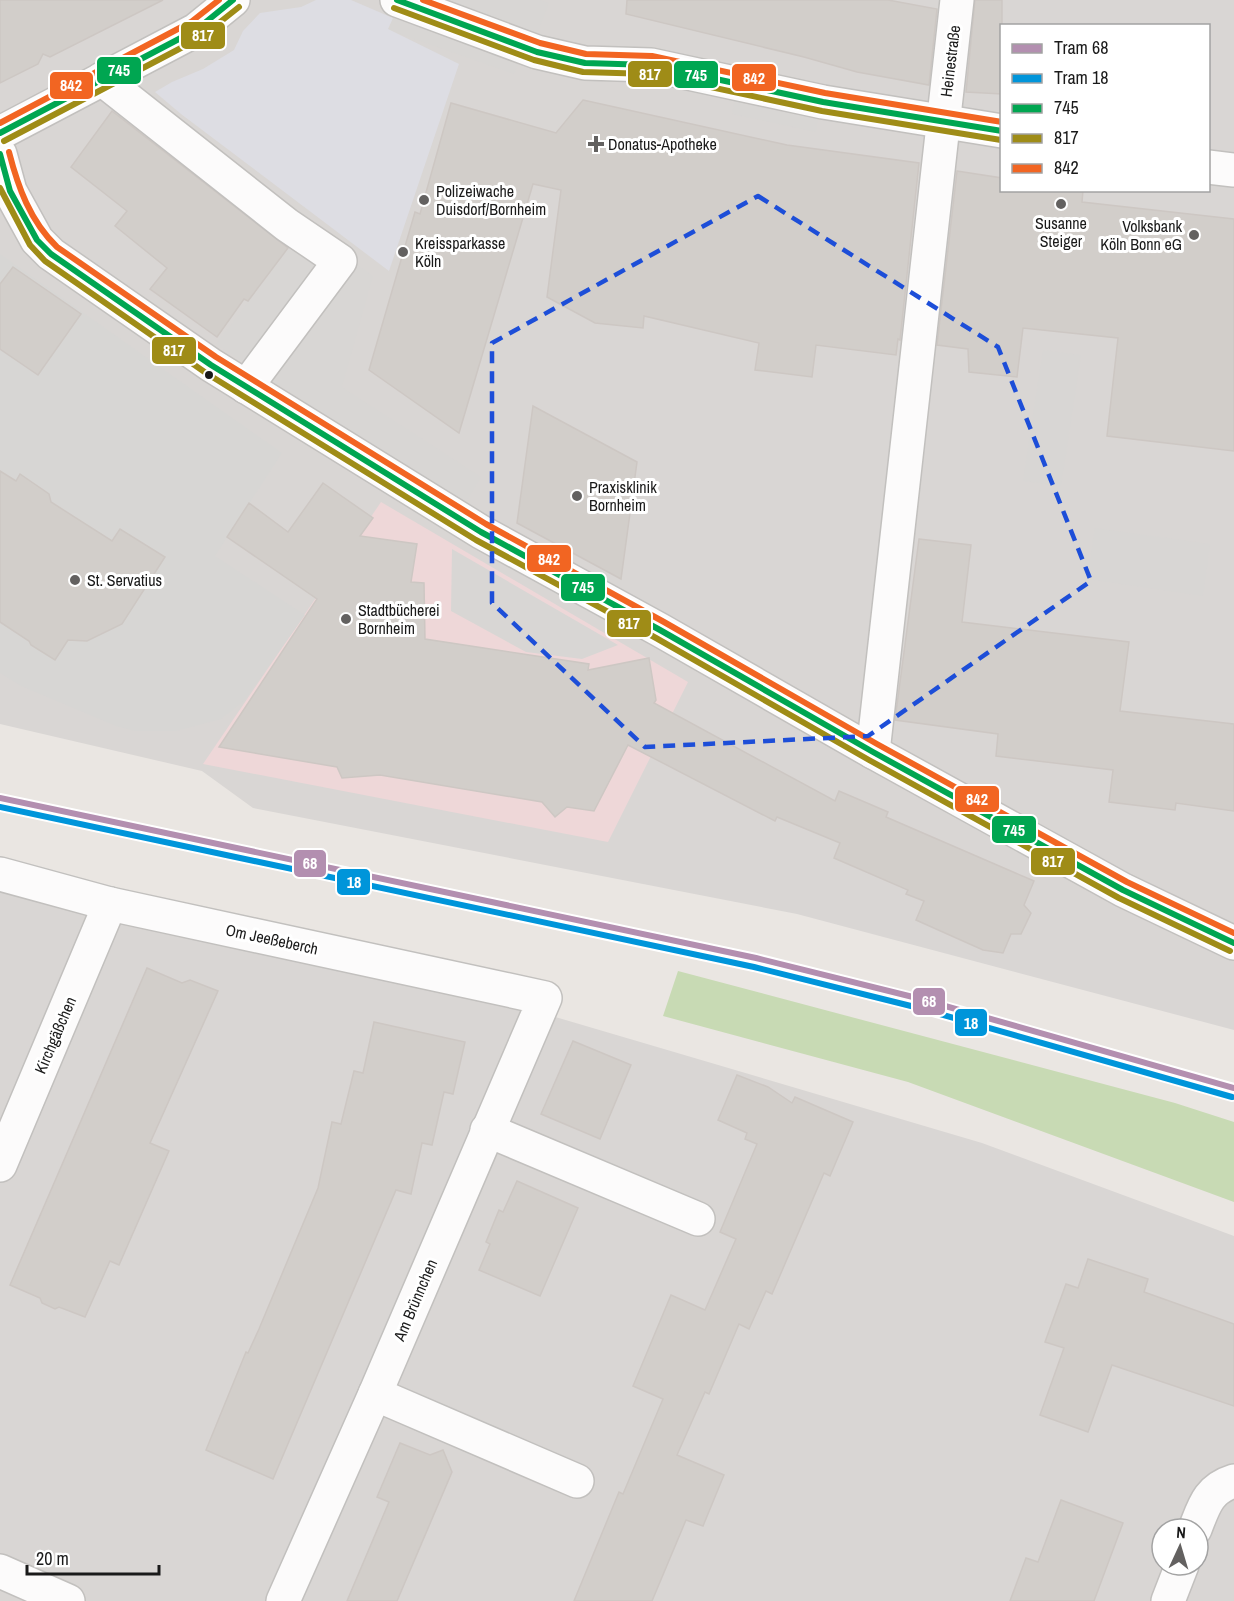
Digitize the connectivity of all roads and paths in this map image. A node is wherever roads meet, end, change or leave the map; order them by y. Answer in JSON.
{"nodes":[{"id":1,"x":233,"y":0,"type":"edge"},
{"id":2,"x":397,"y":0,"type":"edge"},
{"id":3,"x":957,"y":0,"type":"edge"},
{"id":4,"x":102,"y":79,"type":"junction"},
{"id":5,"x":942,"y":122,"type":"junction"},
{"id":6,"x":1000,"y":131,"type":"edge"},
{"id":7,"x":0,"y":133,"type":"edge"},
{"id":8,"x":0,"y":154,"type":"edge"},
{"id":9,"x":1210,"y":167,"type":"edge"},
{"id":10,"x":1234,"y":170,"type":"edge"},
{"id":11,"x":5,"y":194,"type":"edge"},
{"id":12,"x":246,"y":387,"type":"junction"},
{"id":13,"x":873,"y":752,"type":"junction"},
{"id":14,"x":0,"y":874,"type":"edge"},
{"id":15,"x":110,"y":904,"type":"junction"},
{"id":16,"x":1234,"y":943,"type":"edge"},
{"id":17,"x":545,"y":998,"type":"joint"},
{"id":18,"x":487,"y":1130,"type":"junction"},
{"id":19,"x":0,"y":1165,"type":"edge"},
{"id":20,"x":698,"y":1219,"type":"dead end"},
{"id":21,"x":375,"y":1394,"type":"junction"},
{"id":22,"x":577,"y":1481,"type":"dead end"},
{"id":23,"x":1234,"y":1481,"type":"edge"},
{"id":24,"x":1199,"y":1517,"type":"edge"},
{"id":25,"x":0,"y":1571,"type":"edge"},
{"id":26,"x":1177,"y":1577,"type":"edge"},
{"id":27,"x":68,"y":1601,"type":"edge"},
{"id":28,"x":283,"y":1601,"type":"edge"},
{"id":29,"x":1168,"y":1601,"type":"edge"}],
"edges":[{"from":1,"to":4,"type":"street"},
{"from":2,"to":5,"type":"street"},
{"from":3,"to":5,"type":"street","name":"Heinestraße"},
{"from":4,"to":7,"type":"street"},
{"from":4,"to":12,"type":"street"},
{"from":5,"to":6,"type":"street"},
{"from":5,"to":13,"type":"street","name":"Heinestraße"},
{"from":8,"to":11,"type":"street"},
{"from":9,"to":10,"type":"street"},
{"from":11,"to":12,"type":"street"},
{"from":12,"to":13,"type":"street"},
{"from":13,"to":16,"type":"street"},
{"from":14,"to":15,"type":"street","name":"Om Jeeßeberch"},
{"from":15,"to":17,"type":"street","name":"Om Jeeßeberch"},
{"from":15,"to":19,"type":"street","name":"Kirchgäßchen"},
{"from":17,"to":18,"type":"street","name":"Am Brünnchen"},
{"from":18,"to":20,"type":"street"},
{"from":18,"to":21,"type":"street","name":"Am Brünnchen"},
{"from":21,"to":22,"type":"street"},
{"from":21,"to":28,"type":"street","name":"Am Brünnchen"},
{"from":23,"to":24,"type":"street"},
{"from":25,"to":27,"type":"street"},
{"from":26,"to":29,"type":"street"}]}
